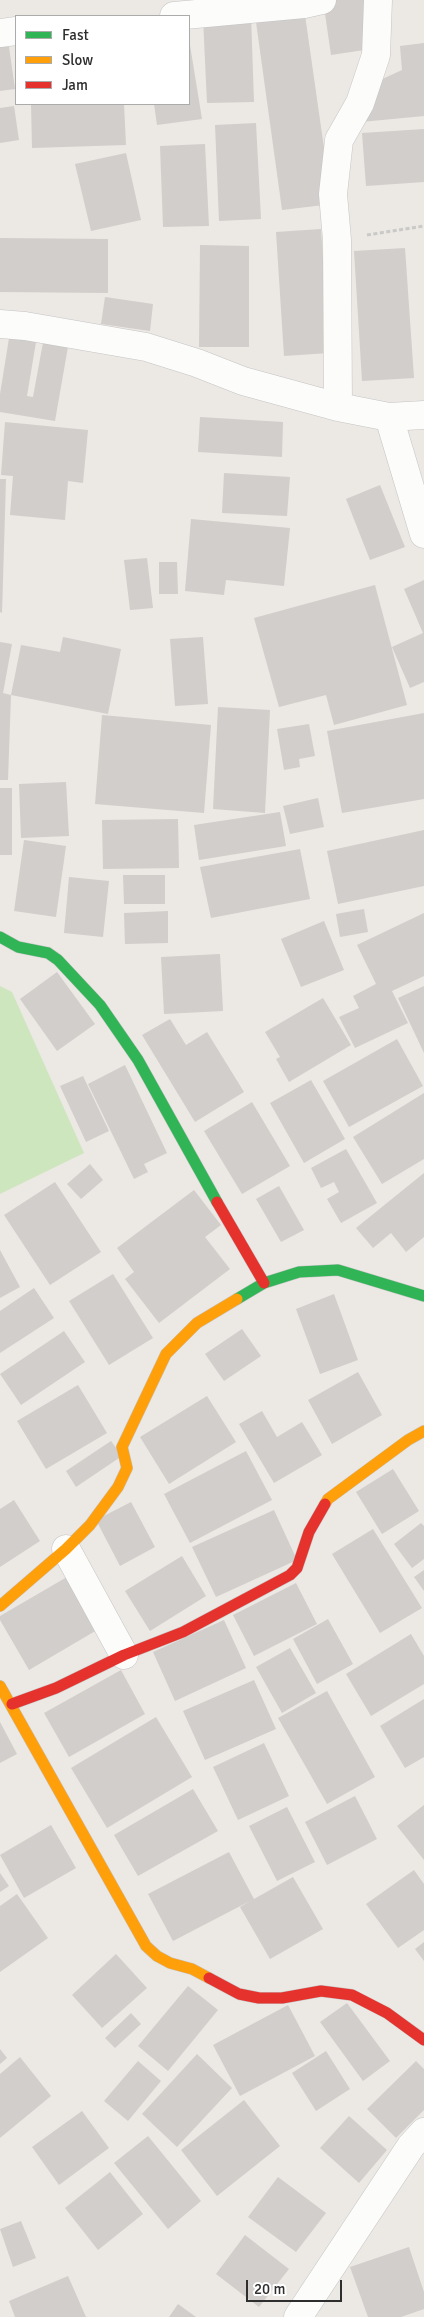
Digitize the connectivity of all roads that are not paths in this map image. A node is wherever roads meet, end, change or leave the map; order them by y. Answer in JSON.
{"nodes":[{"id":1,"x":322,"y":0,"type":"edge"},
{"id":2,"x":378,"y":0,"type":"edge"},
{"id":3,"x":185,"y":15,"type":"edge"},
{"id":4,"x":15,"y":32,"type":"edge"},
{"id":5,"x":0,"y":33,"type":"edge"},
{"id":6,"x":0,"y":324,"type":"edge"},
{"id":7,"x":338,"y":407,"type":"junction"},
{"id":8,"x":424,"y":415,"type":"edge"},
{"id":9,"x":389,"y":417,"type":"junction"},
{"id":10,"x":424,"y":534,"type":"edge"},
{"id":11,"x":0,"y":936,"type":"edge"},
{"id":12,"x":264,"y":1283,"type":"junction"},
{"id":13,"x":424,"y":1296,"type":"edge"},
{"id":14,"x":424,"y":1431,"type":"edge"},
{"id":15,"x":66,"y":1549,"type":"junction"},
{"id":16,"x":0,"y":1606,"type":"edge"},
{"id":17,"x":124,"y":1655,"type":"junction"},
{"id":18,"x":0,"y":1686,"type":"edge"},
{"id":19,"x":12,"y":1704,"type":"junction"},
{"id":20,"x":424,"y":2040,"type":"edge"},
{"id":21,"x":424,"y":2132,"type":"edge"},
{"id":22,"x":298,"y":2317,"type":"edge"}],
"edges":[{"from":1,"to":3,"type":"street"},
{"from":2,"to":7,"type":"street"},
{"from":4,"to":5,"type":"street"},
{"from":6,"to":7,"type":"street"},
{"from":7,"to":9,"type":"street"},
{"from":8,"to":9,"type":"street"},
{"from":9,"to":10,"type":"street"},
{"from":11,"to":12,"type":"street"},
{"from":12,"to":13,"type":"street"},
{"from":12,"to":15,"type":"street"},
{"from":14,"to":17,"type":"street"},
{"from":15,"to":16,"type":"street"},
{"from":15,"to":17,"type":"street"},
{"from":17,"to":19,"type":"street"},
{"from":18,"to":19,"type":"street"},
{"from":19,"to":20,"type":"street"},
{"from":21,"to":22,"type":"street"}]}
